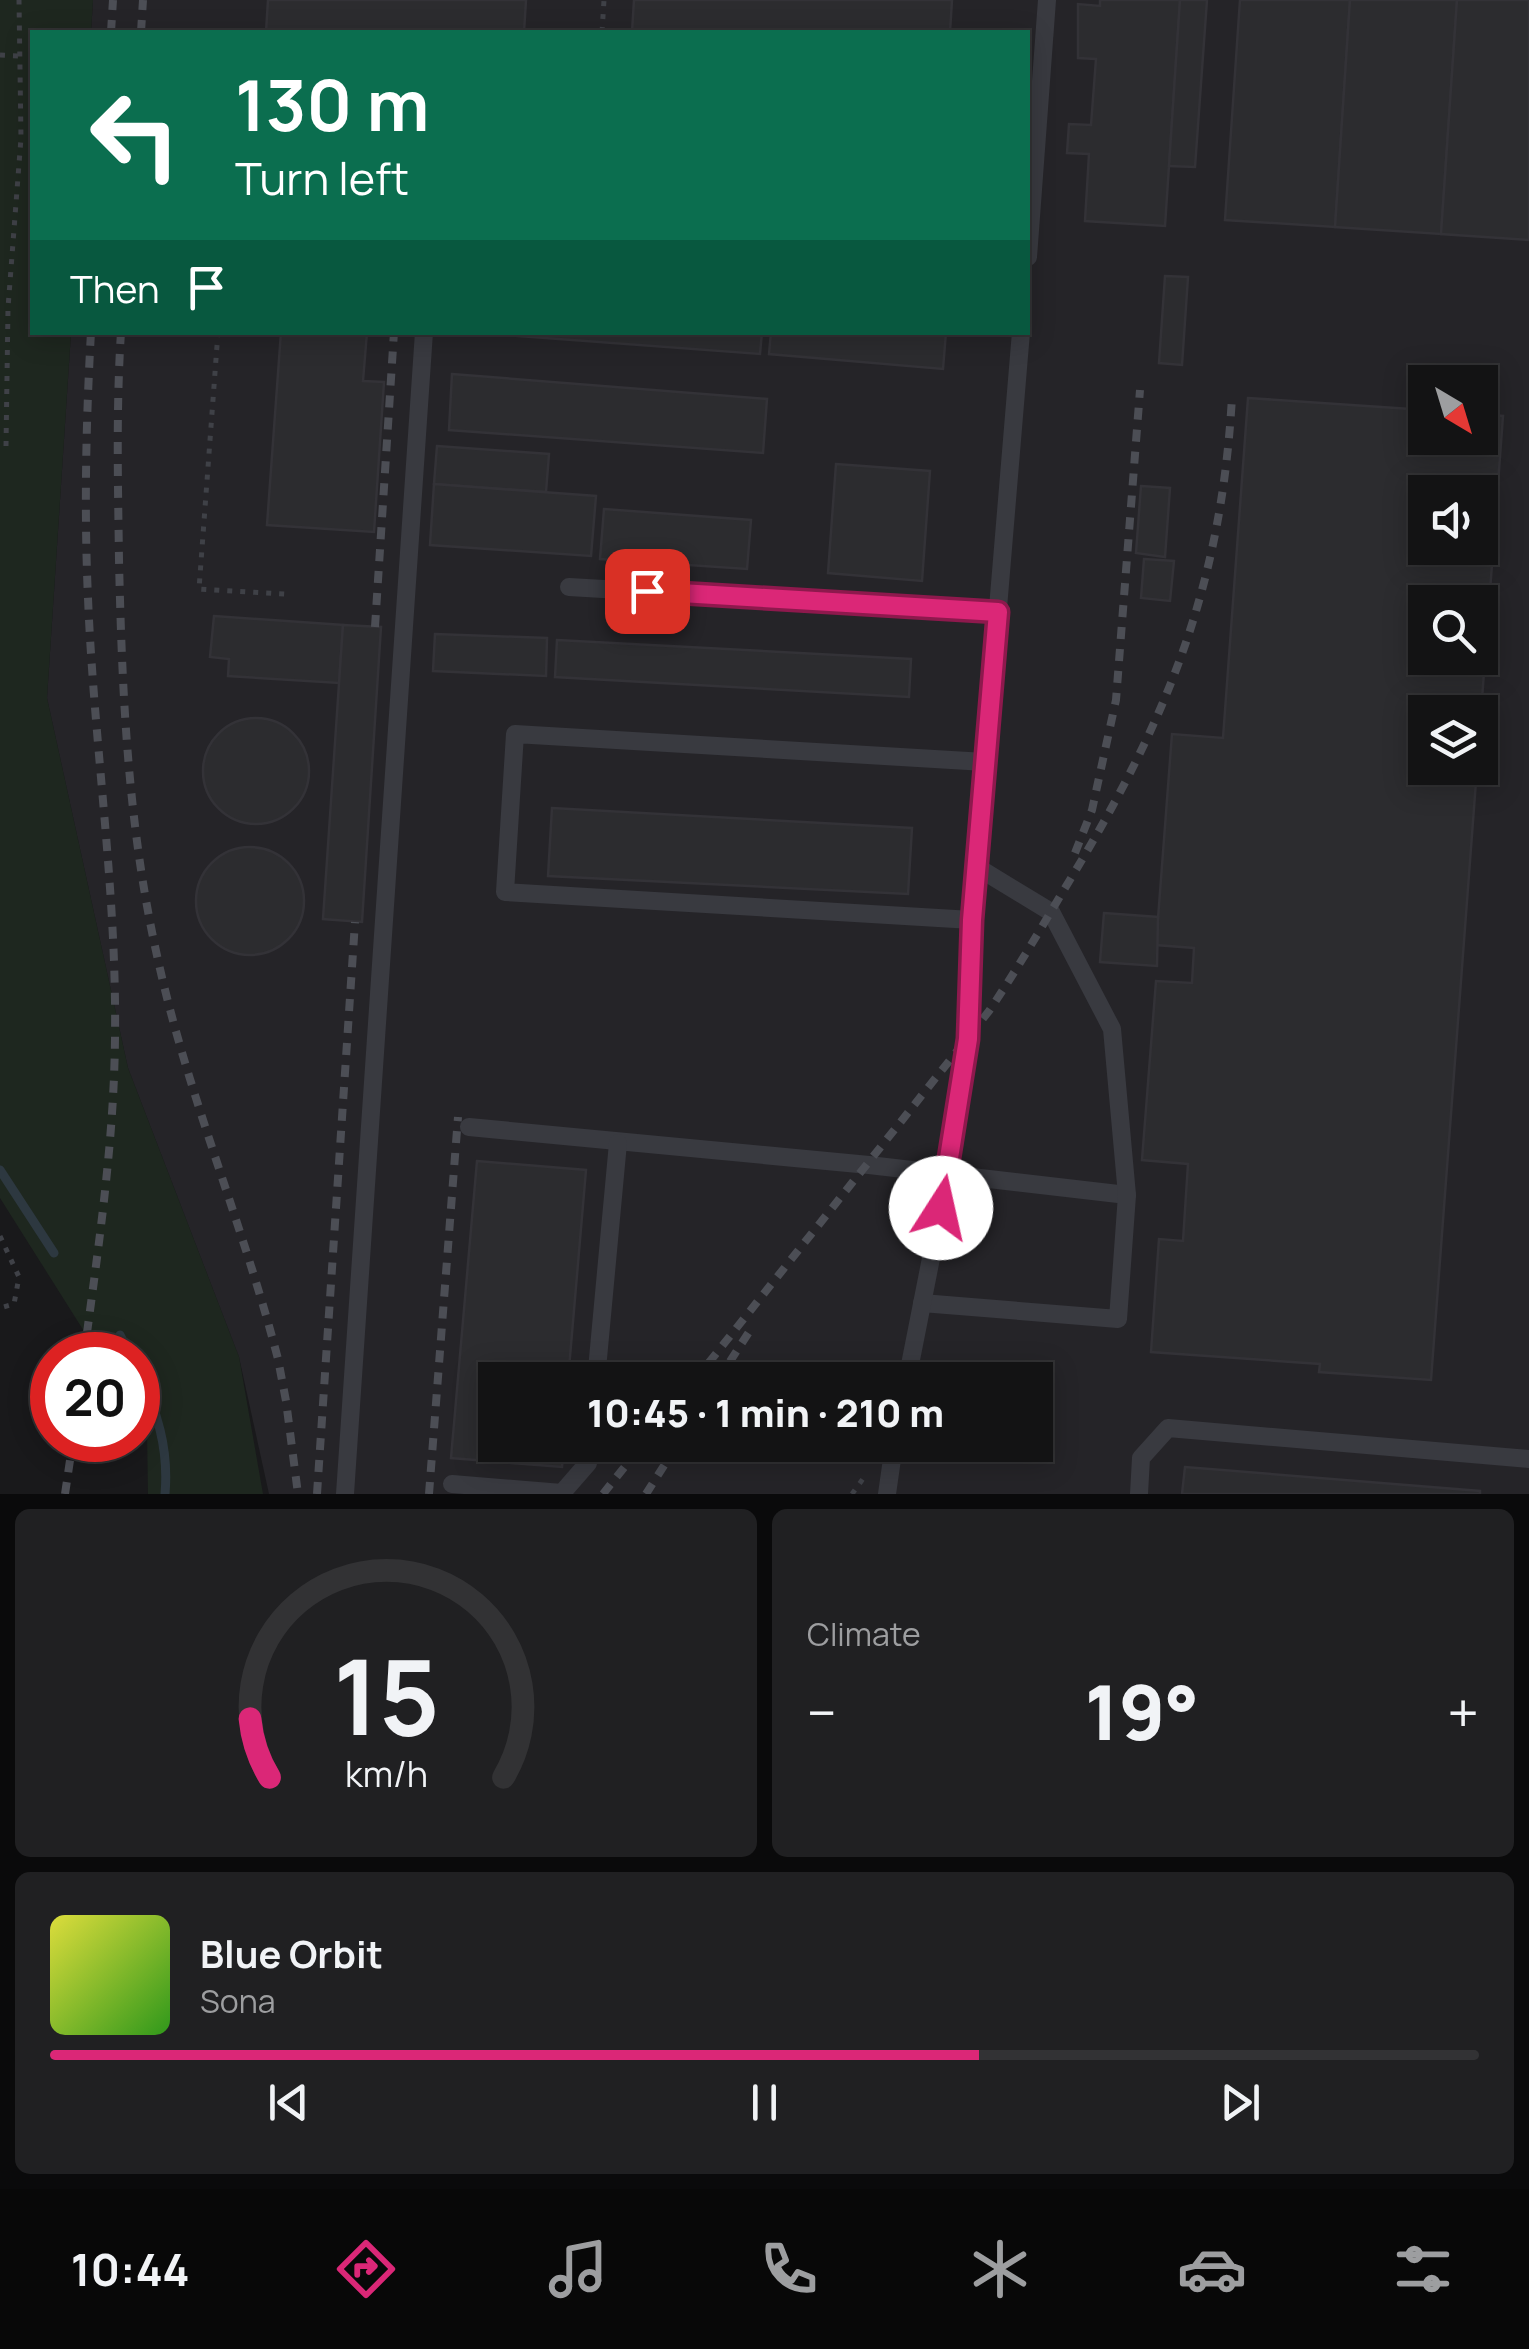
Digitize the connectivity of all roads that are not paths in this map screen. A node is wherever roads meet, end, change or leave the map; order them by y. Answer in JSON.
{"nodes":[{"id":1,"x":1047,"y":0,"type":"edge"},
{"id":2,"x":1030,"y":230,"type":"edge"},
{"id":3,"x":424,"y":335,"type":"edge"},
{"id":4,"x":1021,"y":335,"type":"edge"},
{"id":5,"x":569,"y":587,"type":"dead end"},
{"id":6,"x":998,"y":612,"type":"junction"},
{"id":7,"x":986,"y":762,"type":"junction"},
{"id":8,"x":976,"y":867,"type":"junction"},
{"id":9,"x":972,"y":920,"type":"junction"},
{"id":10,"x":469,"y":1128,"type":"dead end"},
{"id":11,"x":618,"y":1143,"type":"junction"},
{"id":12,"x":948,"y":1177,"type":"junction"},
{"id":13,"x":1127,"y":1195,"type":"junction"},
{"id":14,"x":922,"y":1303,"type":"junction"},
{"id":15,"x":598,"y":1362,"type":"edge"},
{"id":16,"x":911,"y":1362,"type":"edge"},
{"id":17,"x":1529,"y":1459,"type":"edge"},
{"id":18,"x":588,"y":1462,"type":"edge"},
{"id":19,"x":892,"y":1462,"type":"edge"},
{"id":20,"x":452,"y":1484,"type":"dead end"},
{"id":21,"x":345,"y":1494,"type":"edge"},
{"id":22,"x":887,"y":1494,"type":"edge"},
{"id":23,"x":1139,"y":1494,"type":"edge"}],
"edges":[{"from":1,"to":2,"type":"lane"},
{"from":3,"to":21,"type":"lane"},
{"from":4,"to":6,"type":"lane"},
{"from":5,"to":6,"type":"lane"},
{"from":6,"to":7,"type":"lane"},
{"from":7,"to":8,"type":"lane"},
{"from":7,"to":9,"type":"lane"},
{"from":8,"to":9,"type":"lane"},
{"from":8,"to":13,"type":"lane"},
{"from":9,"to":12,"type":"lane"},
{"from":10,"to":11,"type":"lane"},
{"from":11,"to":12,"type":"lane"},
{"from":11,"to":15,"type":"lane"},
{"from":12,"to":13,"type":"lane"},
{"from":12,"to":14,"type":"lane"},
{"from":13,"to":14,"type":"lane"},
{"from":14,"to":16,"type":"lane"},
{"from":17,"to":23,"type":"lane"},
{"from":18,"to":20,"type":"lane"},
{"from":19,"to":22,"type":"lane"}]}
